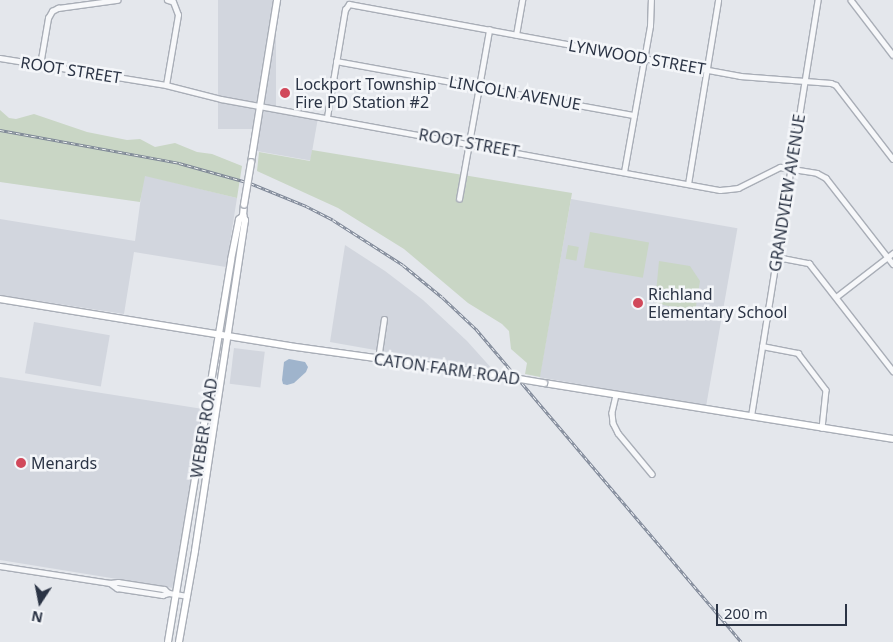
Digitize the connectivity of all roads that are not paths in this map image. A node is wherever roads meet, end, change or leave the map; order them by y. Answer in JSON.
{"nodes":[{"id":1,"x":117,"y":0,"type":"edge"},
{"id":2,"x":167,"y":0,"type":"edge"},
{"id":3,"x":277,"y":0,"type":"edge"},
{"id":4,"x":522,"y":0,"type":"edge"},
{"id":5,"x":651,"y":0,"type":"edge"},
{"id":6,"x":718,"y":0,"type":"edge"},
{"id":7,"x":818,"y":0,"type":"edge"},
{"id":8,"x":851,"y":0,"type":"edge"},
{"id":9,"x":489,"y":30,"type":"junction"},
{"id":10,"x":516,"y":35,"type":"junction"},
{"id":11,"x":893,"y":54,"type":"edge"},
{"id":12,"x":0,"y":58,"type":"edge"},
{"id":13,"x":645,"y":59,"type":"junction"},
{"id":14,"x":336,"y":61,"type":"junction"},
{"id":15,"x":40,"y":65,"type":"junction"},
{"id":16,"x":707,"y":70,"type":"junction"},
{"id":17,"x":806,"y":80,"type":"junction"},
{"id":18,"x":166,"y":85,"type":"junction"},
{"id":19,"x":478,"y":87,"type":"junction"},
{"id":20,"x":260,"y":105,"type":"junction"},
{"id":21,"x":634,"y":115,"type":"junction"},
{"id":22,"x":327,"y":117,"type":"junction"},
{"id":23,"x":468,"y":143,"type":"junction"},
{"id":24,"x":893,"y":159,"type":"edge"},
{"id":25,"x":791,"y":169,"type":"junction"},
{"id":26,"x":624,"y":172,"type":"junction"},
{"id":27,"x":688,"y":184,"type":"junction"},
{"id":28,"x":459,"y":200,"type":"dead end"},
{"id":29,"x":243,"y":216,"type":"junction"},
{"id":30,"x":893,"y":253,"type":"edge"},
{"id":31,"x":777,"y":257,"type":"junction"},
{"id":32,"x":888,"y":258,"type":"junction"},
{"id":33,"x":893,"y":264,"type":"edge"},
{"id":34,"x":836,"y":297,"type":"junction"},
{"id":35,"x":0,"y":298,"type":"edge"},
{"id":36,"x":384,"y":319,"type":"dead end"},
{"id":37,"x":219,"y":335,"type":"junction"},
{"id":38,"x":227,"y":336,"type":"junction"},
{"id":39,"x":762,"y":346,"type":"junction"},
{"id":40,"x":378,"y":359,"type":"junction"},
{"id":41,"x":893,"y":371,"type":"edge"},
{"id":42,"x":616,"y":395,"type":"junction"},
{"id":43,"x":751,"y":416,"type":"junction"},
{"id":44,"x":822,"y":428,"type":"junction"},
{"id":45,"x":893,"y":439,"type":"edge"},
{"id":46,"x":652,"y":474,"type":"dead end"},
{"id":47,"x":0,"y":566,"type":"edge"},
{"id":48,"x":176,"y":594,"type":"junction"},
{"id":49,"x":187,"y":596,"type":"junction"},
{"id":50,"x":168,"y":642,"type":"edge"},
{"id":51,"x":179,"y":642,"type":"edge"}],
"edges":[{"from":1,"to":15,"type":"street"},
{"from":2,"to":18,"type":"street"},
{"from":3,"to":20,"type":"main road","name":"WEBER ROAD"},
{"from":4,"to":10,"type":"street"},
{"from":5,"to":13,"type":"street"},
{"from":6,"to":16,"type":"street"},
{"from":7,"to":17,"type":"street","name":"GRANDVIEW AVENUE"},
{"from":8,"to":11,"type":"street"},
{"from":9,"to":10,"type":"street","name":"LYNWOOD STREET"},
{"from":9,"to":14,"type":"street","name":"LYNWOOD STREET"},
{"from":9,"to":19,"type":"street"},
{"from":10,"to":13,"type":"street","name":"LYNWOOD STREET"},
{"from":12,"to":15,"type":"street","name":"ROOT STREET"},
{"from":13,"to":16,"type":"street","name":"LYNWOOD STREET"},
{"from":13,"to":21,"type":"street"},
{"from":14,"to":19,"type":"street","name":"LINCOLN AVENUE"},
{"from":14,"to":22,"type":"street"},
{"from":15,"to":18,"type":"street","name":"ROOT STREET"},
{"from":16,"to":17,"type":"street","name":"LYNWOOD STREET"},
{"from":16,"to":27,"type":"street"},
{"from":17,"to":24,"type":"street","name":"LYNWOOD STREET"},
{"from":17,"to":25,"type":"street","name":"GRANDVIEW AVENUE"},
{"from":18,"to":20,"type":"street","name":"ROOT STREET"},
{"from":19,"to":21,"type":"street","name":"LINCOLN AVENUE"},
{"from":19,"to":23,"type":"street"},
{"from":20,"to":22,"type":"street","name":"ROOT STREET"},
{"from":20,"to":29,"type":"main road","name":"WEBER ROAD","bridge":true},
{"from":21,"to":26,"type":"street"},
{"from":22,"to":23,"type":"street","name":"ROOT STREET"},
{"from":23,"to":26,"type":"street","name":"ROOT STREET"},
{"from":23,"to":28,"type":"street"},
{"from":25,"to":27,"type":"street","name":"ROOT STREET"},
{"from":25,"to":31,"type":"street","name":"GRANDVIEW AVENUE"},
{"from":25,"to":32,"type":"street","name":"ROOT STREET"},
{"from":26,"to":27,"type":"street","name":"ROOT STREET"},
{"from":29,"to":37,"type":"main road","name":"WEBER ROAD"},
{"from":29,"to":38,"type":"main road","name":"WEBER ROAD"},
{"from":30,"to":32,"type":"street"},
{"from":31,"to":34,"type":"street"},
{"from":31,"to":39,"type":"street","name":"GRANDVIEW AVENUE"},
{"from":32,"to":33,"type":"street","name":"ROOT STREET"},
{"from":32,"to":34,"type":"street"},
{"from":34,"to":41,"type":"street"},
{"from":35,"to":37,"type":"main road","name":"CATON FARM ROAD"},
{"from":36,"to":40,"type":"street"},
{"from":37,"to":38,"type":"main road","name":"CATON FARM ROAD"},
{"from":37,"to":48,"type":"main road","name":"WEBER ROAD"},
{"from":38,"to":40,"type":"main road","name":"CATON FARM ROAD"},
{"from":38,"to":49,"type":"main road","name":"WEBER ROAD"},
{"from":39,"to":43,"type":"street","name":"GRANDVIEW AVENUE"},
{"from":39,"to":44,"type":"street"},
{"from":40,"to":42,"type":"main road","name":"CATON FARM ROAD","bridge":true},
{"from":42,"to":43,"type":"main road","name":"CATON FARM ROAD"},
{"from":42,"to":46,"type":"street"},
{"from":43,"to":44,"type":"main road","name":"CATON FARM ROAD"},
{"from":44,"to":45,"type":"main road","name":"CATON FARM ROAD"},
{"from":47,"to":48,"type":"street"},
{"from":48,"to":49,"type":"street"},
{"from":48,"to":50,"type":"main road","name":"WEBER ROAD"},
{"from":49,"to":51,"type":"main road","name":"WEBER ROAD"}]}
